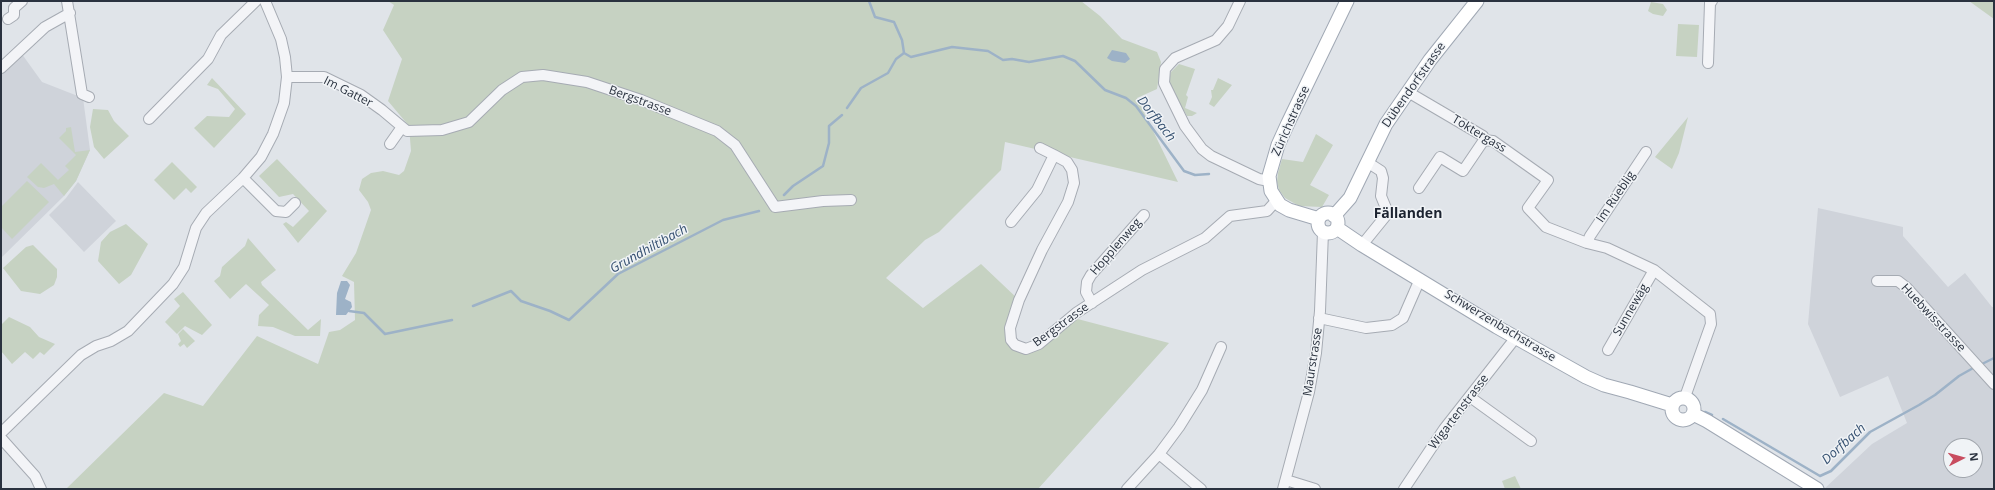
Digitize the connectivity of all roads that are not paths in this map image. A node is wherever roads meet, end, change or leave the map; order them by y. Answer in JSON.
{"nodes":[{"id":1,"x":22,"y":1,"type":"edge"},
{"id":2,"x":67,"y":1,"type":"edge"},
{"id":3,"x":256,"y":1,"type":"edge"},
{"id":4,"x":265,"y":1,"type":"edge"},
{"id":5,"x":1240,"y":1,"type":"edge"},
{"id":6,"x":1348,"y":1,"type":"edge"},
{"id":7,"x":1477,"y":1,"type":"edge"},
{"id":8,"x":1712,"y":1,"type":"edge"},
{"id":9,"x":70,"y":14,"type":"junction"},
{"id":10,"x":8,"y":19,"type":"dead end"},
{"id":11,"x":1708,"y":64,"type":"dead end"},
{"id":12,"x":1,"y":68,"type":"edge"},
{"id":13,"x":287,"y":77,"type":"junction"},
{"id":14,"x":1408,"y":92,"type":"junction"},
{"id":15,"x":89,"y":97,"type":"dead end"},
{"id":16,"x":149,"y":119,"type":"dead end"},
{"id":17,"x":405,"y":129,"type":"junction"},
{"id":18,"x":1484,"y":140,"type":"junction"},
{"id":19,"x":390,"y":144,"type":"dead end"},
{"id":20,"x":1040,"y":148,"type":"dead end"},
{"id":21,"x":1646,"y":152,"type":"dead end"},
{"id":22,"x":1054,"y":155,"type":"junction"},
{"id":23,"x":1367,"y":162,"type":"junction"},
{"id":24,"x":243,"y":178,"type":"junction"},
{"id":25,"x":1269,"y":181,"type":"junction"},
{"id":26,"x":1419,"y":188,"type":"dead end"},
{"id":27,"x":851,"y":200,"type":"dead end"},
{"id":28,"x":1276,"y":201,"type":"junction"},
{"id":29,"x":295,"y":203,"type":"dead end"},
{"id":30,"x":1144,"y":215,"type":"dead end"},
{"id":31,"x":1319,"y":219,"type":"junction"},
{"id":32,"x":1011,"y":222,"type":"dead end"},
{"id":33,"x":1336,"y":222,"type":"junction"},
{"id":34,"x":1323,"y":232,"type":"junction"},
{"id":35,"x":1587,"y":243,"type":"junction"},
{"id":36,"x":1362,"y":245,"type":"junction"},
{"id":37,"x":1654,"y":270,"type":"junction"},
{"id":38,"x":1420,"y":279,"type":"junction"},
{"id":39,"x":1877,"y":282,"type":"dead end"},
{"id":40,"x":1092,"y":303,"type":"junction"},
{"id":41,"x":1319,"y":318,"type":"junction"},
{"id":42,"x":1517,"y":336,"type":"junction"},
{"id":43,"x":1221,"y":347,"type":"dead end"},
{"id":44,"x":1608,"y":350,"type":"dead end"},
{"id":45,"x":1994,"y":384,"type":"edge"},
{"id":46,"x":1470,"y":396,"type":"junction"},
{"id":47,"x":1685,"y":397,"type":"junction"},
{"id":48,"x":1672,"y":405,"type":"junction"},
{"id":49,"x":1693,"y":414,"type":"junction"},
{"id":50,"x":1,"y":433,"type":"edge"},
{"id":51,"x":1,"y":438,"type":"edge"},
{"id":52,"x":1531,"y":441,"type":"dead end"},
{"id":53,"x":1159,"y":454,"type":"junction"},
{"id":54,"x":1284,"y":484,"type":"edge"},
{"id":55,"x":41,"y":489,"type":"edge"},
{"id":56,"x":1127,"y":489,"type":"edge"},
{"id":57,"x":1201,"y":489,"type":"edge"},
{"id":58,"x":1315,"y":489,"type":"edge"},
{"id":59,"x":1404,"y":489,"type":"edge"},
{"id":60,"x":1817,"y":489,"type":"edge"}],
"edges":[{"from":1,"to":10,"type":"street"},
{"from":2,"to":9,"type":"street"},
{"from":3,"to":16,"type":"street"},
{"from":4,"to":13,"type":"street"},
{"from":5,"to":25,"type":"street"},
{"from":6,"to":25,"type":"main road","name":"Zürichstrasse"},
{"from":7,"to":14,"type":"main road","name":"Dübendorfstrasse"},
{"from":8,"to":11,"type":"street"},
{"from":9,"to":12,"type":"street"},
{"from":9,"to":15,"type":"street"},
{"from":13,"to":17,"type":"street","name":"Im Gatter"},
{"from":13,"to":24,"type":"street"},
{"from":14,"to":18,"type":"street","name":"Toktergass"},
{"from":14,"to":23,"type":"main road","name":"Dübendorfstrasse"},
{"from":17,"to":19,"type":"street"},
{"from":17,"to":27,"type":"street","name":"Bergstrasse"},
{"from":18,"to":26,"type":"street"},
{"from":18,"to":35,"type":"street","name":"Toktergass"},
{"from":20,"to":22,"type":"street","name":"Bergstrasse"},
{"from":21,"to":35,"type":"street","name":"Im Rüeblig"},
{"from":22,"to":32,"type":"street"},
{"from":22,"to":40,"type":"street","name":"Bergstrasse"},
{"from":23,"to":33,"type":"main road","name":"Dübendorfstrasse"},
{"from":23,"to":36,"type":"street"},
{"from":24,"to":29,"type":"street"},
{"from":24,"to":50,"type":"street"},
{"from":25,"to":28,"type":"main road"},
{"from":28,"to":31,"type":"main road"},
{"from":28,"to":40,"type":"street","name":"Bergstrasse"},
{"from":30,"to":40,"type":"street","name":"Hopplenweg"},
{"from":31,"to":33,"type":"main road"},
{"from":31,"to":34,"type":"main road"},
{"from":33,"to":34,"type":"main road"},
{"from":33,"to":36,"type":"main road","name":"Schwerzenbachstrasse"},
{"from":34,"to":41,"type":"street","name":"Maurstrasse"},
{"from":35,"to":37,"type":"street"},
{"from":36,"to":38,"type":"main road","name":"Schwerzenbachstrasse"},
{"from":37,"to":44,"type":"street","name":"Sunnewäg"},
{"from":37,"to":47,"type":"street"},
{"from":38,"to":41,"type":"street"},
{"from":38,"to":42,"type":"main road","name":"Schwerzenbachstrasse"},
{"from":39,"to":45,"type":"street","name":"Huebwisstrasse"},
{"from":41,"to":54,"type":"street","name":"Maurstrasse"},
{"from":42,"to":46,"type":"street","name":"Wigartenstrasse"},
{"from":42,"to":48,"type":"main road","name":"Schwerzenbachstrasse"},
{"from":43,"to":53,"type":"street"},
{"from":46,"to":52,"type":"street"},
{"from":46,"to":59,"type":"street","name":"Wigartenstrasse"},
{"from":47,"to":48,"type":"main road"},
{"from":47,"to":49,"type":"main road"},
{"from":48,"to":49,"type":"main road"},
{"from":49,"to":60,"type":"main road"},
{"from":51,"to":55,"type":"street"},
{"from":53,"to":56,"type":"street"},
{"from":53,"to":57,"type":"street"},
{"from":54,"to":58,"type":"street"}]}
